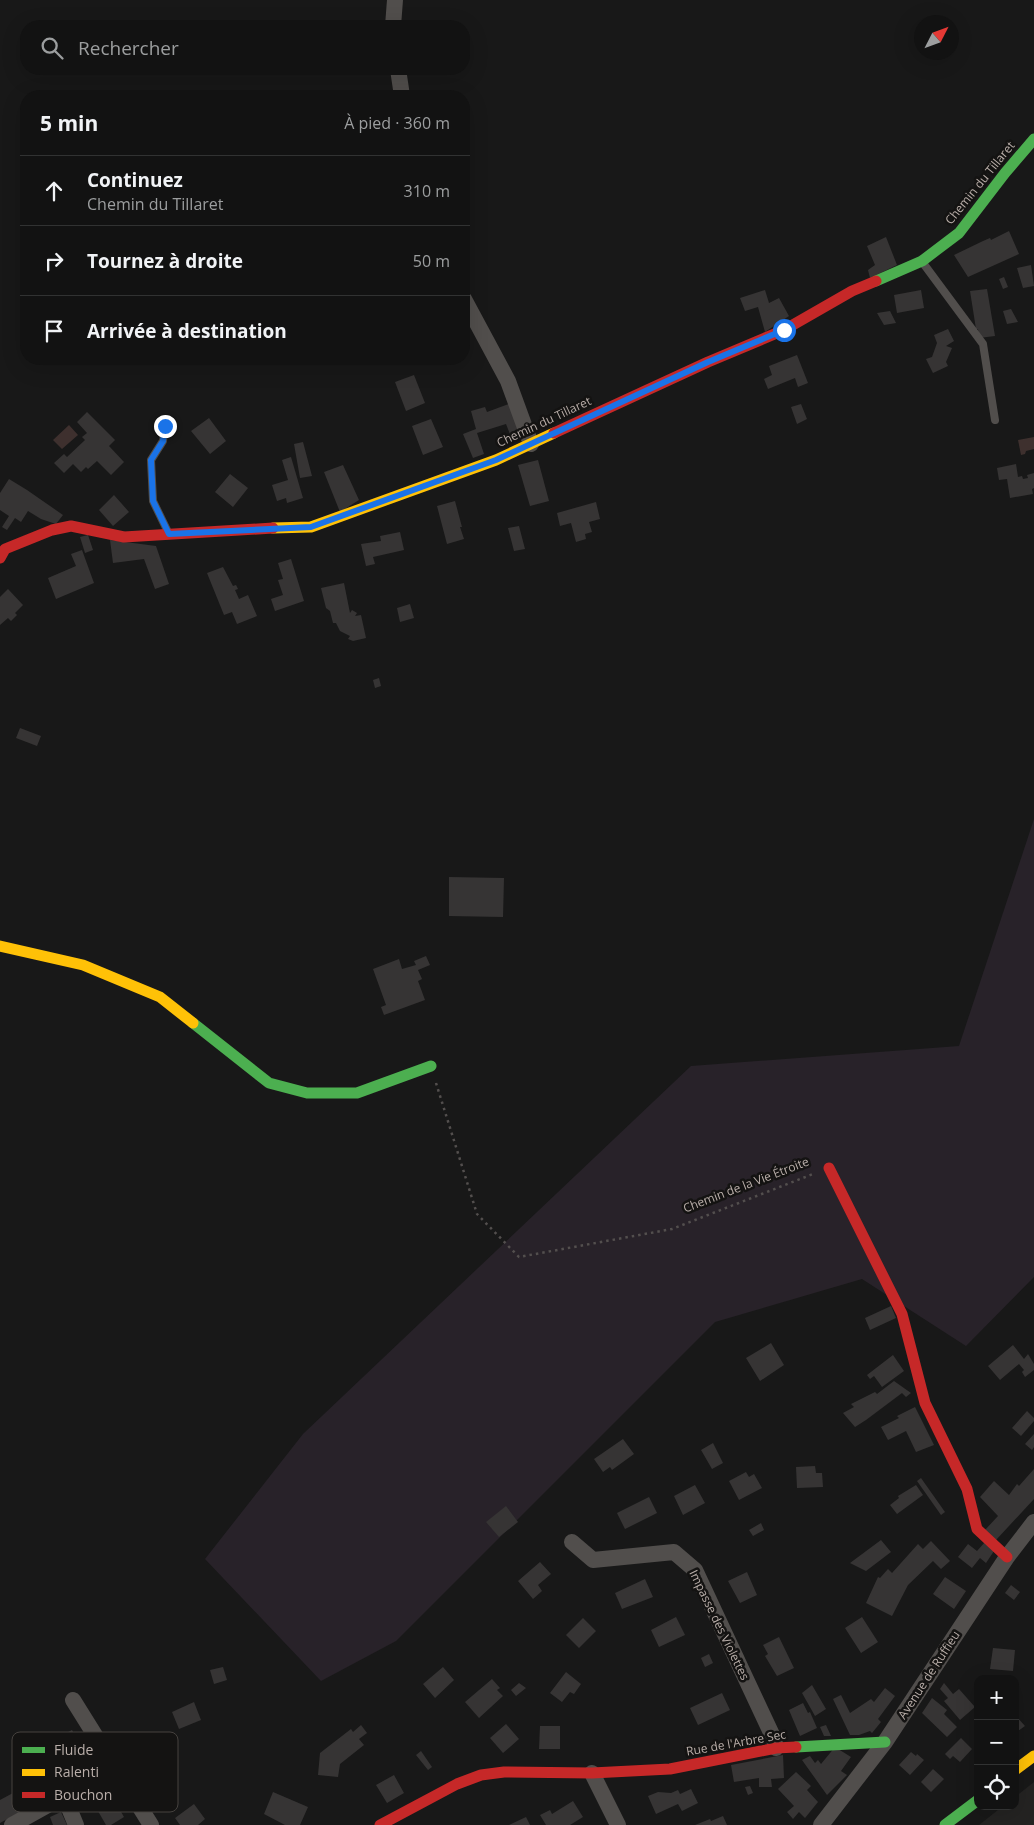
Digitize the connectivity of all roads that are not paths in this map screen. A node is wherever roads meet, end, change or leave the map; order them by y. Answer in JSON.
{"nodes":[{"id":1,"x":395,"y":0,"type":"edge"},
{"id":2,"x":393,"y":20,"type":"edge"},
{"id":3,"x":399,"y":75,"type":"edge"},
{"id":4,"x":401,"y":90,"type":"edge"},
{"id":5,"x":1034,"y":139,"type":"edge"},
{"id":6,"x":922,"y":261,"type":"junction"},
{"id":7,"x":470,"y":310,"type":"edge"},
{"id":8,"x":995,"y":420,"type":"dead end"},
{"id":9,"x":165,"y":426,"type":"dead end"},
{"id":10,"x":531,"y":444,"type":"junction"},
{"id":11,"x":169,"y":534,"type":"junction"},
{"id":12,"x":2,"y":551,"type":"edge"},
{"id":13,"x":0,"y":946,"type":"edge"},
{"id":14,"x":431,"y":1066,"type":"road end"},
{"id":15,"x":829,"y":1168,"type":"road end"},
{"id":16,"x":1034,"y":1522,"type":"edge"},
{"id":17,"x":572,"y":1542,"type":"dead end"},
{"id":18,"x":1007,"y":1557,"type":"junction"},
{"id":19,"x":73,"y":1700,"type":"dead end"},
{"id":20,"x":93,"y":1732,"type":"edge"},
{"id":21,"x":885,"y":1742,"type":"junction"},
{"id":22,"x":776,"y":1748,"type":"junction"},
{"id":23,"x":1034,"y":1756,"type":"edge"},
{"id":24,"x":1019,"y":1767,"type":"edge"},
{"id":25,"x":592,"y":1773,"type":"junction"},
{"id":26,"x":974,"y":1803,"type":"edge"},
{"id":27,"x":35,"y":1812,"type":"edge"},
{"id":28,"x":71,"y":1812,"type":"edge"},
{"id":29,"x":143,"y":1812,"type":"edge"},
{"id":30,"x":824,"y":1824,"type":"edge"},
{"id":31,"x":12,"y":1825,"type":"edge"},
{"id":32,"x":76,"y":1825,"type":"edge"},
{"id":33,"x":151,"y":1825,"type":"edge"},
{"id":34,"x":380,"y":1825,"type":"edge"},
{"id":35,"x":618,"y":1825,"type":"edge"},
{"id":36,"x":945,"y":1825,"type":"edge"}],
"edges":[{"from":1,"to":2,"type":"street"},
{"from":3,"to":4,"type":"street"},
{"from":5,"to":6,"type":"street","name":"Chemin du Tillaret"},
{"from":6,"to":8,"type":"lane"},
{"from":6,"to":10,"type":"street","name":"Chemin du Tillaret"},
{"from":7,"to":10,"type":"street"},
{"from":9,"to":11,"type":"lane"},
{"from":10,"to":11,"type":"street","name":"Chemin du Tillaret"},
{"from":11,"to":12,"type":"street","name":"Chemin du Tillaret"},
{"from":13,"to":14,"type":"street"},
{"from":15,"to":18,"type":"street","name":"Chemin de la Vie Étroite"},
{"from":16,"to":18,"type":"street","name":"Avenue de Ruffieu"},
{"from":17,"to":22,"type":"street","name":"Impasse des Violettes"},
{"from":18,"to":21,"type":"street","name":"Avenue de Ruffieu"},
{"from":19,"to":20,"type":"street"},
{"from":21,"to":22,"type":"street","name":"Rue de l'Arbre Sec"},
{"from":21,"to":30,"type":"street","name":"Avenue de Ruffieu"},
{"from":22,"to":25,"type":"street","name":"Rue de l'Arbre Sec"},
{"from":23,"to":24,"type":"street"},
{"from":25,"to":34,"type":"street","name":"Rue de l'Arbre Sec"},
{"from":25,"to":35,"type":"street"},
{"from":26,"to":36,"type":"street"},
{"from":27,"to":31,"type":"street"},
{"from":28,"to":32,"type":"street"},
{"from":29,"to":33,"type":"street"}]}
